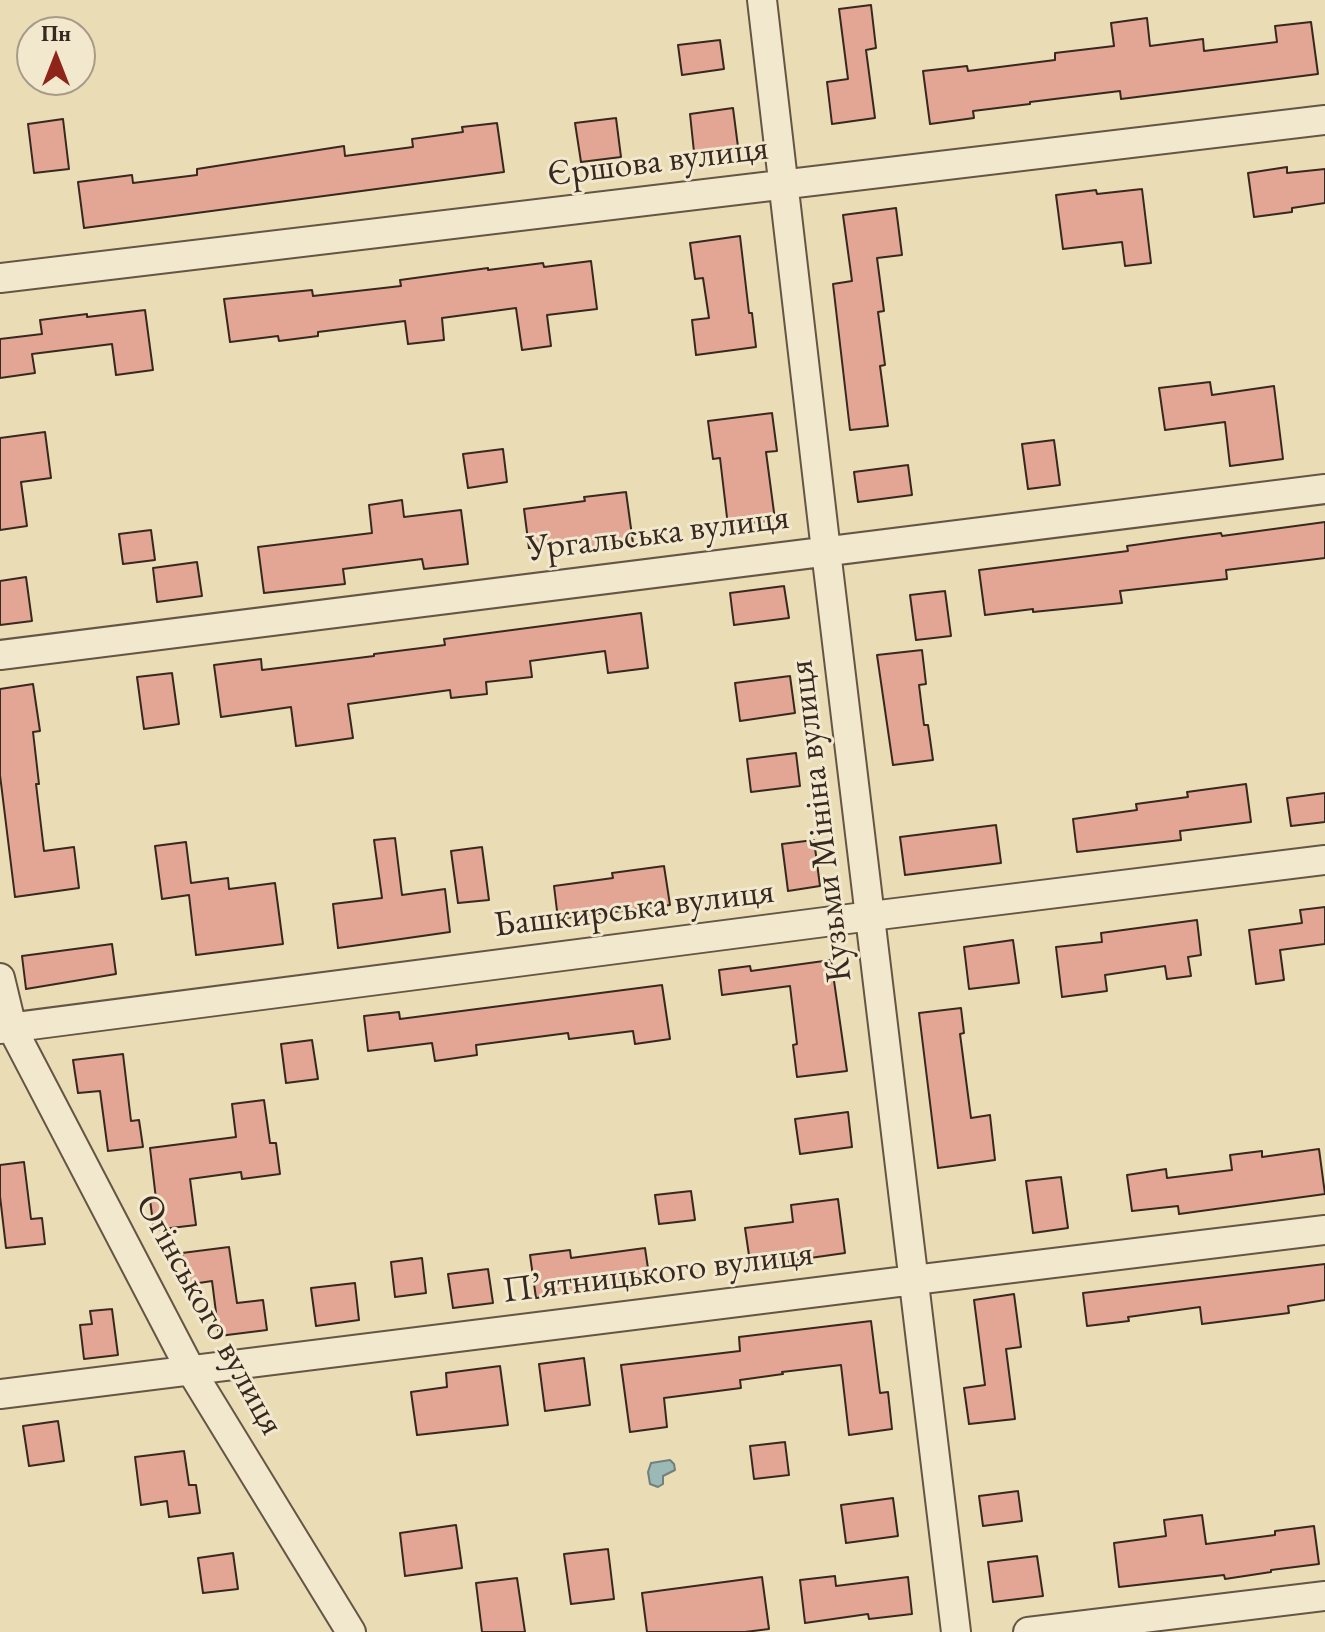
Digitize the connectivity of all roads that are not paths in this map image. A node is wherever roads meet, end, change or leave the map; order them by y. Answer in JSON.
{"nodes":[{"id":1,"x":762,"y":0,"type":"edge"},
{"id":2,"x":1325,"y":120,"type":"edge"},
{"id":3,"x":784,"y":185,"type":"junction"},
{"id":4,"x":0,"y":278,"type":"edge"},
{"id":5,"x":1325,"y":489,"type":"edge"},
{"id":6,"x":826,"y":551,"type":"junction"},
{"id":7,"x":0,"y":655,"type":"edge"},
{"id":8,"x":1325,"y":860,"type":"edge"},
{"id":9,"x":871,"y":916,"type":"junction"},
{"id":10,"x":0,"y":978,"type":"edge"},
{"id":11,"x":6,"y":1028,"type":"edge"},
{"id":12,"x":1325,"y":1230,"type":"edge"},
{"id":13,"x":914,"y":1280,"type":"junction"},
{"id":14,"x":190,"y":1369,"type":"junction"},
{"id":15,"x":0,"y":1394,"type":"edge"},
{"id":16,"x":1325,"y":1596,"type":"edge"},
{"id":17,"x":351,"y":1632,"type":"edge"},
{"id":18,"x":956,"y":1632,"type":"edge"},
{"id":19,"x":1028,"y":1632,"type":"edge"}],
"edges":[{"from":1,"to":3,"type":"street","name":"Кузьми Мініна вулиця"},
{"from":2,"to":3,"type":"street","name":"Єршова вулиця"},
{"from":3,"to":4,"type":"street","name":"Єршова вулиця"},
{"from":3,"to":6,"type":"street","name":"Кузьми Мініна вулиця"},
{"from":5,"to":6,"type":"street","name":"Ургальська вулиця"},
{"from":6,"to":7,"type":"street","name":"Ургальська вулиця"},
{"from":6,"to":9,"type":"street","name":"Кузьми Мініна вулиця"},
{"from":8,"to":9,"type":"street","name":"Башкирська вулиця"},
{"from":9,"to":11,"type":"street","name":"Башкирська вулиця"},
{"from":9,"to":13,"type":"street","name":"Кузьми Мініна вулиця"},
{"from":10,"to":11,"type":"street","name":"Огінського вулиця"},
{"from":11,"to":14,"type":"street","name":"Огінського вулиця"},
{"from":12,"to":13,"type":"street","name":"П’ятницького вулиця"},
{"from":13,"to":14,"type":"street","name":"П’ятницького вулиця"},
{"from":13,"to":18,"type":"street","name":"Кузьми Мініна вулиця"},
{"from":14,"to":15,"type":"street","name":"П’ятницького вулиця"},
{"from":14,"to":17,"type":"street","name":"Огінського вулиця"},
{"from":16,"to":19,"type":"street"}]}
